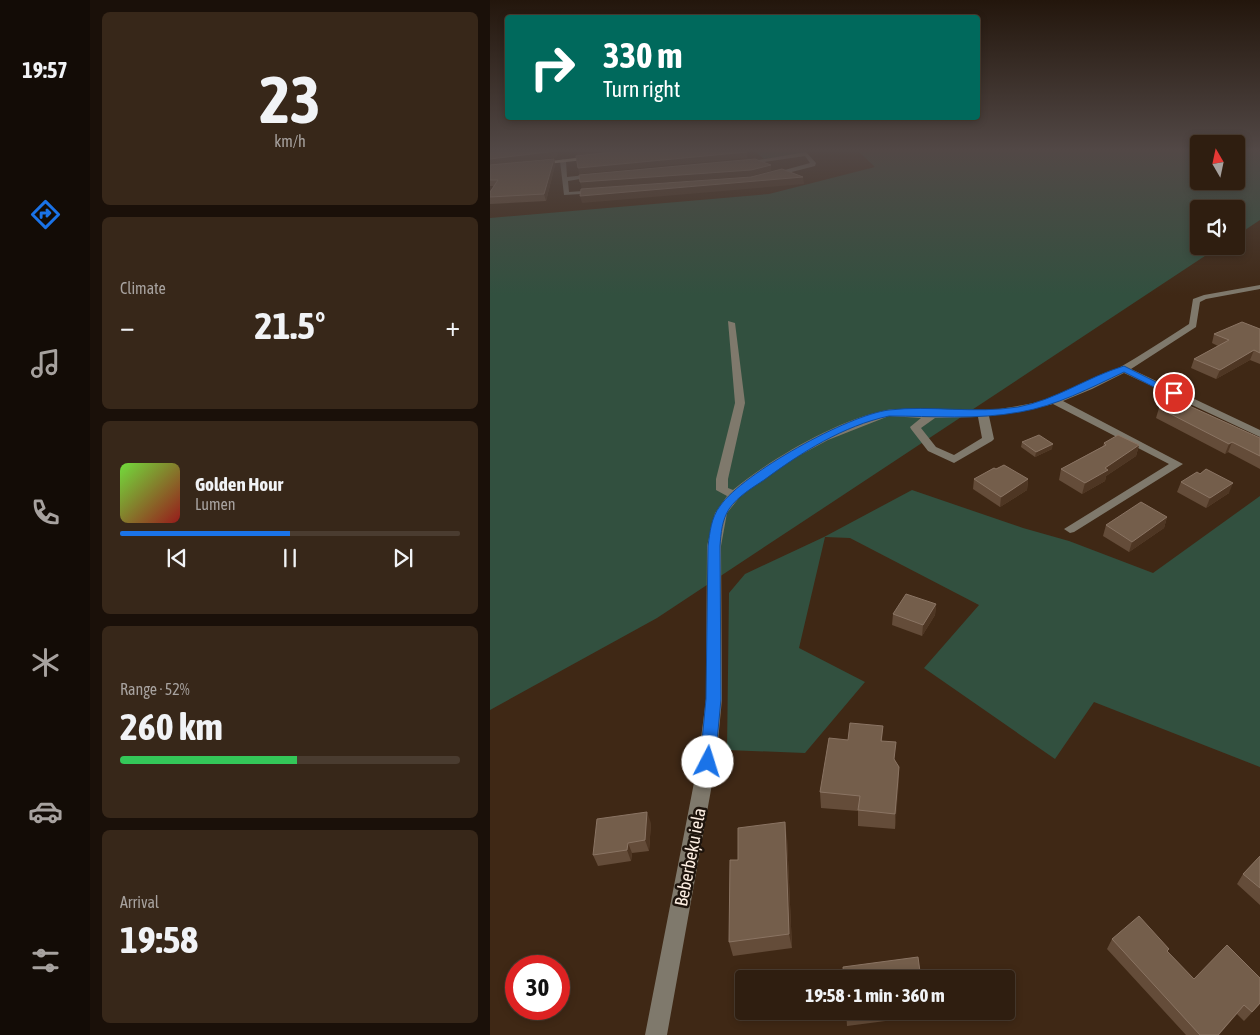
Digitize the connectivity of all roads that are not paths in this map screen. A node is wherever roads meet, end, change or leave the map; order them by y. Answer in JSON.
{"nodes":[{"id":1,"x":1260,"y":287,"type":"edge"},
{"id":2,"x":731,"y":323,"type":"dead end"},
{"id":3,"x":1124,"y":369,"type":"junction"},
{"id":4,"x":1053,"y":400,"type":"junction"},
{"id":5,"x":983,"y":413,"type":"junction"},
{"id":6,"x":934,"y":414,"type":"junction"},
{"id":7,"x":1260,"y":434,"type":"edge"},
{"id":8,"x":735,"y":495,"type":"junction"},
{"id":9,"x":1070,"y":529,"type":"dead end"},
{"id":10,"x":656,"y":1035,"type":"edge"}],
"edges":[{"from":1,"to":3,"type":"street","name":"Beberbeķu iela"},
{"from":2,"to":8,"type":"street"},
{"from":3,"to":4,"type":"street","name":"Beberbeķu iela"},
{"from":3,"to":7,"type":"street"},
{"from":4,"to":5,"type":"street","name":"Beberbeķu iela"},
{"from":4,"to":9,"type":"street"},
{"from":5,"to":6,"type":"street","name":"Beberbeķu iela"},
{"from":5,"to":6,"type":"street"},
{"from":6,"to":8,"type":"street","name":"Beberbeķu iela"},
{"from":8,"to":10,"type":"street","name":"Beberbeķu iela"}]}
